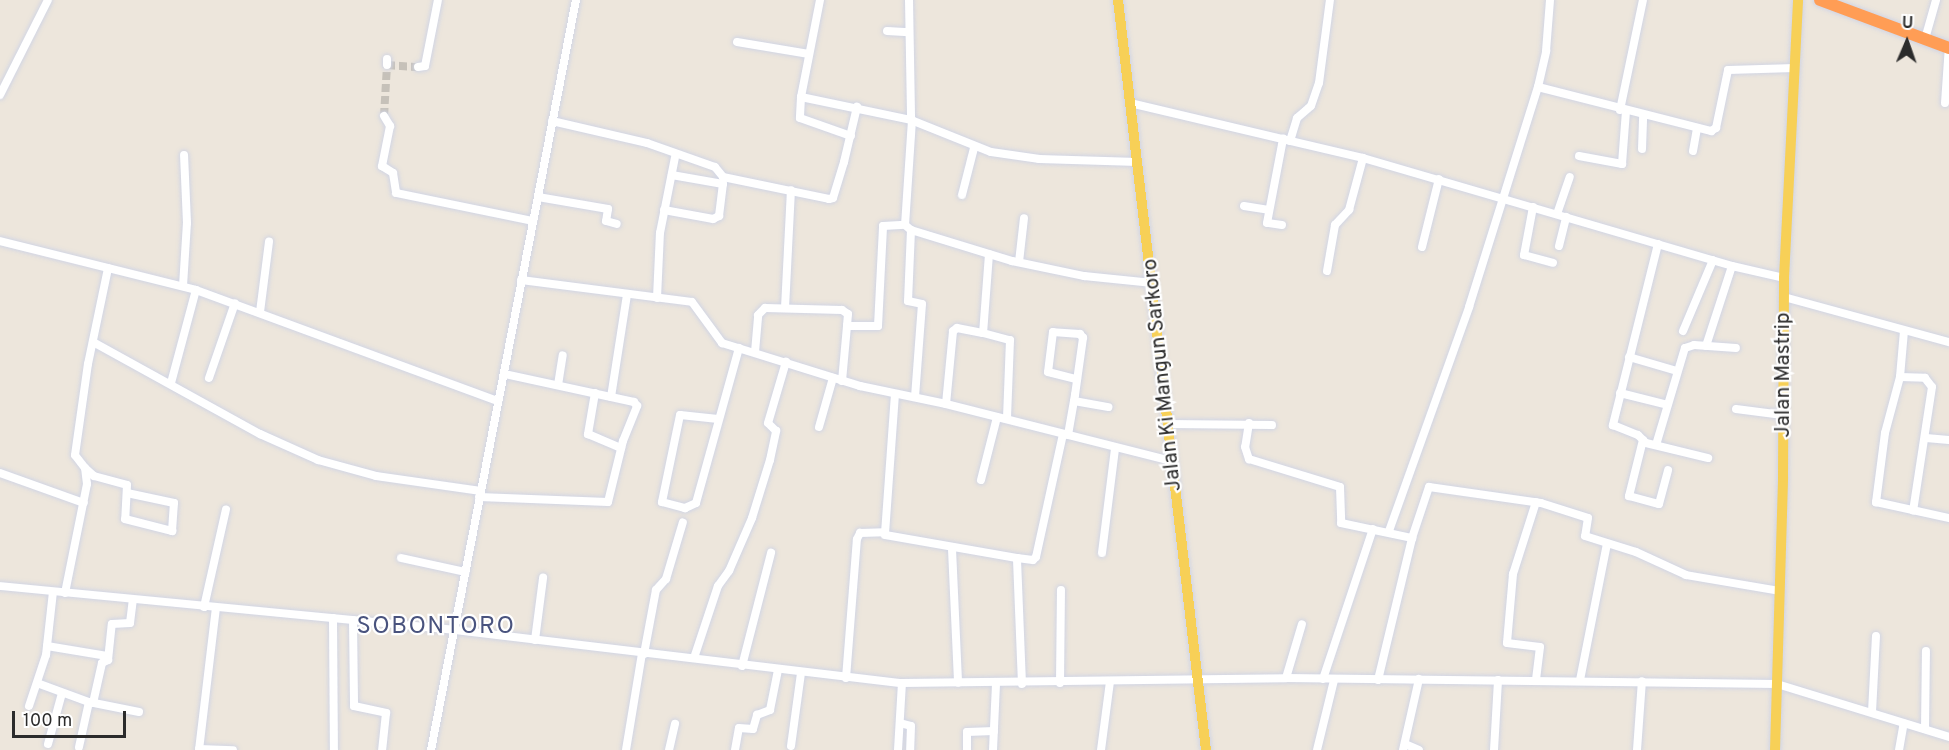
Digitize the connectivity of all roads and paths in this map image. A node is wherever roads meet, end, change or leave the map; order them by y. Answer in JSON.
{"nodes":[{"id":1,"x":48,"y":0,"type":"edge"},
{"id":2,"x":438,"y":0,"type":"edge"},
{"id":3,"x":576,"y":0,"type":"edge"},
{"id":4,"x":820,"y":0,"type":"edge"},
{"id":5,"x":909,"y":0,"type":"edge"},
{"id":6,"x":1118,"y":0,"type":"edge"},
{"id":7,"x":1330,"y":0,"type":"edge"},
{"id":8,"x":1550,"y":0,"type":"edge"},
{"id":9,"x":1643,"y":0,"type":"edge"},
{"id":10,"x":1798,"y":0,"type":"edge"},
{"id":11,"x":1820,"y":0,"type":"edge"},
{"id":12,"x":1935,"y":0,"type":"edge"},
{"id":13,"x":887,"y":31,"type":"dead end"},
{"id":14,"x":909,"y":32,"type":"junction"},
{"id":15,"x":1925,"y":39,"type":"junction"},
{"id":16,"x":736,"y":42,"type":"dead end"},
{"id":17,"x":1949,"y":47,"type":"edge"},
{"id":18,"x":809,"y":54,"type":"junction"},
{"id":19,"x":418,"y":67,"type":"dead end"},
{"id":20,"x":1795,"y":68,"type":"junction"},
{"id":21,"x":1538,"y":87,"type":"junction"},
{"id":22,"x":0,"y":95,"type":"edge"},
{"id":23,"x":801,"y":97,"type":"junction"},
{"id":24,"x":1945,"y":102,"type":"dead end"},
{"id":25,"x":1130,"y":103,"type":"junction"},
{"id":26,"x":857,"y":107,"type":"junction"},
{"id":27,"x":1623,"y":110,"type":"junction"},
{"id":28,"x":384,"y":116,"type":"tunnel mouth"},
{"id":29,"x":1643,"y":116,"type":"junction"},
{"id":30,"x":911,"y":120,"type":"junction"},
{"id":31,"x":552,"y":121,"type":"junction"},
{"id":32,"x":1697,"y":128,"type":"junction"},
{"id":33,"x":851,"y":136,"type":"junction"},
{"id":34,"x":1287,"y":140,"type":"junction"},
{"id":35,"x":974,"y":148,"type":"junction"},
{"id":36,"x":1642,"y":149,"type":"dead end"},
{"id":37,"x":1694,"y":151,"type":"dead end"},
{"id":38,"x":184,"y":155,"type":"dead end"},
{"id":39,"x":1579,"y":156,"type":"dead end"},
{"id":40,"x":675,"y":157,"type":"dead end"},
{"id":41,"x":1363,"y":158,"type":"junction"},
{"id":42,"x":1138,"y":162,"type":"junction"},
{"id":43,"x":672,"y":175,"type":"junction"},
{"id":44,"x":1570,"y":177,"type":"dead end"},
{"id":45,"x":1439,"y":179,"type":"junction"},
{"id":46,"x":791,"y":190,"type":"junction"},
{"id":47,"x":962,"y":195,"type":"dead end"},
{"id":48,"x":1503,"y":196,"type":"junction"},
{"id":49,"x":538,"y":197,"type":"junction"},
{"id":50,"x":1244,"y":206,"type":"dead end"},
{"id":51,"x":1533,"y":207,"type":"junction"},
{"id":52,"x":664,"y":210,"type":"junction"},
{"id":53,"x":1269,"y":210,"type":"junction"},
{"id":54,"x":1562,"y":215,"type":"junction"},
{"id":55,"x":1024,"y":218,"type":"dead end"},
{"id":56,"x":533,"y":221,"type":"junction"},
{"id":57,"x":617,"y":224,"type":"dead end"},
{"id":58,"x":1282,"y":225,"type":"dead end"},
{"id":59,"x":908,"y":228,"type":"junction"},
{"id":60,"x":0,"y":241,"type":"edge"},
{"id":61,"x":269,"y":242,"type":"dead end"},
{"id":62,"x":1658,"y":244,"type":"junction"},
{"id":63,"x":1559,"y":246,"type":"dead end"},
{"id":64,"x":1422,"y":247,"type":"dead end"},
{"id":65,"x":989,"y":254,"type":"junction"},
{"id":66,"x":1713,"y":260,"type":"junction"},
{"id":67,"x":1019,"y":262,"type":"junction"},
{"id":68,"x":1553,"y":263,"type":"dead end"},
{"id":69,"x":1732,"y":266,"type":"junction"},
{"id":70,"x":108,"y":268,"type":"junction"},
{"id":71,"x":1327,"y":271,"type":"dead end"},
{"id":72,"x":1784,"y":278,"type":"junction"},
{"id":73,"x":521,"y":280,"type":"junction"},
{"id":74,"x":1153,"y":283,"type":"junction"},
{"id":75,"x":183,"y":286,"type":"junction"},
{"id":76,"x":196,"y":290,"type":"junction"},
{"id":77,"x":627,"y":295,"type":"junction"},
{"id":78,"x":1784,"y":297,"type":"junction"},
{"id":79,"x":657,"y":298,"type":"junction"},
{"id":80,"x":235,"y":303,"type":"junction"},
{"id":81,"x":785,"y":308,"type":"junction"},
{"id":82,"x":260,"y":312,"type":"junction"},
{"id":83,"x":847,"y":326,"type":"junction"},
{"id":84,"x":1904,"y":331,"type":"junction"},
{"id":85,"x":1683,"y":332,"type":"dead end"},
{"id":86,"x":983,"y":333,"type":"junction"},
{"id":87,"x":93,"y":342,"type":"junction"},
{"id":88,"x":1949,"y":342,"type":"edge"},
{"id":89,"x":1706,"y":346,"type":"junction"},
{"id":90,"x":739,"y":348,"type":"junction"},
{"id":91,"x":1736,"y":348,"type":"dead end"},
{"id":92,"x":755,"y":352,"type":"junction"},
{"id":93,"x":563,"y":355,"type":"dead end"},
{"id":94,"x":1629,"y":357,"type":"junction"},
{"id":95,"x":786,"y":362,"type":"junction"},
{"id":96,"x":1677,"y":371,"type":"junction"},
{"id":97,"x":504,"y":374,"type":"junction"},
{"id":98,"x":1900,"y":376,"type":"junction"},
{"id":99,"x":209,"y":378,"type":"dead end"},
{"id":100,"x":1077,"y":379,"type":"junction"},
{"id":101,"x":838,"y":380,"type":"junction"},
{"id":102,"x":171,"y":383,"type":"junction"},
{"id":103,"x":558,"y":386,"type":"junction"},
{"id":104,"x":595,"y":393,"type":"junction"},
{"id":105,"x":1620,"y":393,"type":"junction"},
{"id":106,"x":895,"y":394,"type":"junction"},
{"id":107,"x":611,"y":397,"type":"junction"},
{"id":108,"x":915,"y":397,"type":"junction"},
{"id":109,"x":498,"y":401,"type":"junction"},
{"id":110,"x":1074,"y":401,"type":"junction"},
{"id":111,"x":946,"y":404,"type":"junction"},
{"id":112,"x":1668,"y":405,"type":"junction"},
{"id":113,"x":1108,"y":407,"type":"dead end"},
{"id":114,"x":1736,"y":409,"type":"dead end"},
{"id":115,"x":1784,"y":415,"type":"junction"},
{"id":116,"x":997,"y":417,"type":"junction"},
{"id":117,"x":718,"y":419,"type":"junction"},
{"id":118,"x":1007,"y":419,"type":"junction"},
{"id":119,"x":1249,"y":423,"type":"junction"},
{"id":120,"x":1168,"y":424,"type":"junction"},
{"id":121,"x":1272,"y":424,"type":"dead end"},
{"id":122,"x":819,"y":427,"type":"dead end"},
{"id":123,"x":1066,"y":434,"type":"junction"},
{"id":124,"x":1926,"y":438,"type":"junction"},
{"id":125,"x":1643,"y":440,"type":"junction"},
{"id":126,"x":1949,"y":440,"type":"edge"},
{"id":127,"x":1656,"y":445,"type":"junction"},
{"id":128,"x":621,"y":448,"type":"junction"},
{"id":129,"x":1115,"y":448,"type":"junction"},
{"id":130,"x":1708,"y":458,"type":"dead end"},
{"id":131,"x":1172,"y":461,"type":"junction"},
{"id":132,"x":85,"y":468,"type":"junction"},
{"id":133,"x":1668,"y":470,"type":"dead end"},
{"id":134,"x":0,"y":473,"type":"edge"},
{"id":135,"x":94,"y":476,"type":"junction"},
{"id":136,"x":981,"y":480,"type":"dead end"},
{"id":137,"x":87,"y":484,"type":"junction"},
{"id":138,"x":127,"y":493,"type":"junction"},
{"id":139,"x":480,"y":494,"type":"junction"},
{"id":140,"x":1536,"y":502,"type":"junction"},
{"id":141,"x":84,"y":503,"type":"junction"},
{"id":142,"x":226,"y":509,"type":"dead end"},
{"id":143,"x":1913,"y":511,"type":"junction"},
{"id":144,"x":1949,"y":517,"type":"edge"},
{"id":145,"x":683,"y":522,"type":"dead end"},
{"id":146,"x":1373,"y":529,"type":"junction"},
{"id":147,"x":1389,"y":531,"type":"junction"},
{"id":148,"x":884,"y":532,"type":"junction"},
{"id":149,"x":1412,"y":538,"type":"junction"},
{"id":150,"x":1608,"y":544,"type":"junction"},
{"id":151,"x":952,"y":549,"type":"junction"},
{"id":152,"x":771,"y":553,"type":"dead end"},
{"id":153,"x":1102,"y":553,"type":"dead end"},
{"id":154,"x":401,"y":558,"type":"dead end"},
{"id":155,"x":1017,"y":558,"type":"junction"},
{"id":156,"x":465,"y":572,"type":"junction"},
{"id":157,"x":543,"y":578,"type":"dead end"},
{"id":158,"x":0,"y":586,"type":"edge"},
{"id":159,"x":1060,"y":590,"type":"dead end"},
{"id":160,"x":53,"y":591,"type":"junction"},
{"id":161,"x":1780,"y":591,"type":"junction"},
{"id":162,"x":65,"y":593,"type":"junction"},
{"id":163,"x":133,"y":599,"type":"junction"},
{"id":164,"x":204,"y":607,"type":"junction"},
{"id":165,"x":216,"y":608,"type":"junction"},
{"id":166,"x":333,"y":618,"type":"junction"},
{"id":167,"x":353,"y":620,"type":"junction"},
{"id":168,"x":1302,"y":624,"type":"dead end"},
{"id":169,"x":455,"y":630,"type":"junction"},
{"id":170,"x":1876,"y":636,"type":"dead end"},
{"id":171,"x":535,"y":640,"type":"junction"},
{"id":172,"x":47,"y":646,"type":"junction"},
{"id":173,"x":1926,"y":651,"type":"dead end"},
{"id":174,"x":643,"y":654,"type":"junction"},
{"id":175,"x":107,"y":656,"type":"junction"},
{"id":176,"x":694,"y":658,"type":"junction"},
{"id":177,"x":742,"y":666,"type":"junction"},
{"id":178,"x":778,"y":670,"type":"junction"},
{"id":179,"x":801,"y":673,"type":"junction"},
{"id":180,"x":846,"y":678,"type":"junction"},
{"id":181,"x":1286,"y":678,"type":"junction"},
{"id":182,"x":1323,"y":679,"type":"junction"},
{"id":183,"x":1536,"y":679,"type":"junction"},
{"id":184,"x":1198,"y":680,"type":"junction"},
{"id":185,"x":1334,"y":680,"type":"junction"},
{"id":186,"x":1378,"y":680,"type":"junction"},
{"id":187,"x":1419,"y":680,"type":"junction"},
{"id":188,"x":1498,"y":680,"type":"junction"},
{"id":189,"x":1580,"y":680,"type":"junction"},
{"id":190,"x":1642,"y":681,"type":"junction"},
{"id":191,"x":1110,"y":682,"type":"junction"},
{"id":192,"x":37,"y":683,"type":"junction"},
{"id":193,"x":902,"y":683,"type":"junction"},
{"id":194,"x":996,"y":683,"type":"junction"},
{"id":195,"x":1060,"y":683,"type":"junction"},
{"id":196,"x":958,"y":684,"type":"junction"},
{"id":197,"x":1022,"y":684,"type":"junction"},
{"id":198,"x":1777,"y":684,"type":"junction"},
{"id":199,"x":62,"y":693,"type":"junction"},
{"id":200,"x":91,"y":702,"type":"junction"},
{"id":201,"x":29,"y":706,"type":"dead end"},
{"id":202,"x":139,"y":712,"type":"dead end"},
{"id":203,"x":1872,"y":712,"type":"junction"},
{"id":204,"x":900,"y":723,"type":"junction"},
{"id":205,"x":1904,"y":723,"type":"junction"},
{"id":206,"x":675,"y":724,"type":"dead end"},
{"id":207,"x":1925,"y":729,"type":"junction"},
{"id":208,"x":994,"y":731,"type":"junction"},
{"id":209,"x":1949,"y":737,"type":"edge"},
{"id":210,"x":48,"y":744,"type":"dead end"},
{"id":211,"x":791,"y":746,"type":"dead end"},
{"id":212,"x":79,"y":747,"type":"dead end"},
{"id":213,"x":1404,"y":747,"type":"edge"},
{"id":214,"x":199,"y":749,"type":"edge"},
{"id":215,"x":232,"y":750,"type":"edge"},
{"id":216,"x":334,"y":750,"type":"edge"},
{"id":217,"x":382,"y":750,"type":"edge"},
{"id":218,"x":431,"y":750,"type":"edge"},
{"id":219,"x":626,"y":750,"type":"edge"},
{"id":220,"x":669,"y":750,"type":"edge"},
{"id":221,"x":735,"y":750,"type":"edge"},
{"id":222,"x":898,"y":750,"type":"edge"},
{"id":223,"x":910,"y":750,"type":"edge"},
{"id":224,"x":967,"y":750,"type":"edge"},
{"id":225,"x":993,"y":750,"type":"edge"},
{"id":226,"x":1101,"y":750,"type":"edge"},
{"id":227,"x":1206,"y":750,"type":"edge"},
{"id":228,"x":1317,"y":750,"type":"edge"},
{"id":229,"x":1419,"y":750,"type":"edge"},
{"id":230,"x":1494,"y":750,"type":"edge"},
{"id":231,"x":1637,"y":750,"type":"edge"},
{"id":232,"x":1775,"y":750,"type":"edge"},
{"id":233,"x":1899,"y":750,"type":"edge"}],
"edges":[{"from":1,"to":22,"type":"street"},
{"from":2,"to":19,"type":"street"},
{"from":3,"to":31,"type":"street"},
{"from":4,"to":18,"type":"street"},
{"from":5,"to":14,"type":"street"},
{"from":6,"to":25,"type":"main road","name":"Jalan Ki Mangun Sarkoro"},
{"from":7,"to":34,"type":"street"},
{"from":8,"to":21,"type":"street"},
{"from":9,"to":27,"type":"street"},
{"from":10,"to":20,"type":"main road","name":"Jalan Mastrip"},
{"from":11,"to":15,"type":"highway"},
{"from":12,"to":15,"type":"street"},
{"from":13,"to":14,"type":"street"},
{"from":14,"to":30,"type":"street"},
{"from":15,"to":17,"type":"highway"},
{"from":16,"to":18,"type":"street"},
{"from":17,"to":24,"type":"street"},
{"from":18,"to":23,"type":"street"},
{"from":20,"to":32,"type":"street"},
{"from":20,"to":72,"type":"main road","name":"Jalan Mastrip"},
{"from":21,"to":27,"type":"street"},
{"from":21,"to":48,"type":"street"},
{"from":23,"to":26,"type":"street"},
{"from":23,"to":33,"type":"street"},
{"from":25,"to":34,"type":"street"},
{"from":25,"to":42,"type":"main road","name":"Jalan Ki Mangun Sarkoro"},
{"from":26,"to":30,"type":"street"},
{"from":26,"to":33,"type":"street"},
{"from":27,"to":29,"type":"street"},
{"from":27,"to":39,"type":"street"},
{"from":28,"to":56,"type":"street"},
{"from":29,"to":32,"type":"street"},
{"from":29,"to":36,"type":"street"},
{"from":30,"to":35,"type":"street"},
{"from":30,"to":59,"type":"street"},
{"from":31,"to":46,"type":"street"},
{"from":31,"to":49,"type":"street"},
{"from":32,"to":37,"type":"street"},
{"from":33,"to":46,"type":"street"},
{"from":34,"to":41,"type":"street"},
{"from":34,"to":53,"type":"street"},
{"from":35,"to":42,"type":"street"},
{"from":35,"to":47,"type":"street"},
{"from":38,"to":75,"type":"street"},
{"from":40,"to":43,"type":"street"},
{"from":41,"to":45,"type":"street"},
{"from":41,"to":71,"type":"street"},
{"from":42,"to":74,"type":"main road","name":"Jalan Ki Mangun Sarkoro"},
{"from":43,"to":52,"type":"street"},
{"from":43,"to":52,"type":"street"},
{"from":44,"to":54,"type":"street"},
{"from":45,"to":48,"type":"street"},
{"from":45,"to":64,"type":"street"},
{"from":46,"to":81,"type":"street"},
{"from":48,"to":51,"type":"street"},
{"from":48,"to":147,"type":"street"},
{"from":49,"to":56,"type":"street"},
{"from":49,"to":57,"type":"street"},
{"from":50,"to":53,"type":"street"},
{"from":51,"to":54,"type":"street"},
{"from":51,"to":68,"type":"street"},
{"from":52,"to":79,"type":"street"},
{"from":53,"to":58,"type":"street"},
{"from":54,"to":62,"type":"street"},
{"from":54,"to":63,"type":"street"},
{"from":55,"to":67,"type":"street"},
{"from":56,"to":73,"type":"street"},
{"from":59,"to":65,"type":"street"},
{"from":59,"to":83,"type":"street"},
{"from":59,"to":108,"type":"street"},
{"from":60,"to":70,"type":"street"},
{"from":61,"to":82,"type":"street"},
{"from":62,"to":66,"type":"street"},
{"from":62,"to":94,"type":"street"},
{"from":65,"to":67,"type":"street"},
{"from":65,"to":86,"type":"street"},
{"from":66,"to":69,"type":"street"},
{"from":66,"to":85,"type":"street"},
{"from":67,"to":74,"type":"street"},
{"from":69,"to":72,"type":"street"},
{"from":69,"to":89,"type":"street"},
{"from":70,"to":75,"type":"street"},
{"from":70,"to":87,"type":"street"},
{"from":72,"to":78,"type":"main road","name":"Jalan Mastrip"},
{"from":73,"to":77,"type":"street"},
{"from":73,"to":97,"type":"street"},
{"from":74,"to":120,"type":"main road","name":"Jalan Ki Mangun Sarkoro"},
{"from":75,"to":76,"type":"street"},
{"from":76,"to":80,"type":"street"},
{"from":76,"to":102,"type":"street"},
{"from":77,"to":79,"type":"street"},
{"from":77,"to":107,"type":"street"},
{"from":78,"to":84,"type":"street"},
{"from":78,"to":115,"type":"main road","name":"Jalan Mastrip"},
{"from":79,"to":90,"type":"street"},
{"from":80,"to":82,"type":"street"},
{"from":80,"to":99,"type":"street"},
{"from":81,"to":83,"type":"street"},
{"from":81,"to":92,"type":"street"},
{"from":82,"to":109,"type":"street"},
{"from":83,"to":101,"type":"street"},
{"from":84,"to":88,"type":"street"},
{"from":84,"to":98,"type":"street"},
{"from":86,"to":111,"type":"street"},
{"from":86,"to":118,"type":"street"},
{"from":87,"to":102,"type":"street"},
{"from":87,"to":132,"type":"street"},
{"from":89,"to":91,"type":"street"},
{"from":89,"to":96,"type":"street"},
{"from":90,"to":92,"type":"street"},
{"from":90,"to":117,"type":"street"},
{"from":92,"to":95,"type":"street"},
{"from":93,"to":103,"type":"street"},
{"from":94,"to":96,"type":"street"},
{"from":94,"to":105,"type":"street"},
{"from":95,"to":101,"type":"street"},
{"from":95,"to":176,"type":"street"},
{"from":96,"to":112,"type":"street"},
{"from":97,"to":103,"type":"street"},
{"from":97,"to":109,"type":"street"},
{"from":98,"to":124,"type":"street"},
{"from":98,"to":143,"type":"street"},
{"from":100,"to":100,"type":"street"},
{"from":100,"to":110,"type":"street"},
{"from":101,"to":106,"type":"street"},
{"from":101,"to":122,"type":"street"},
{"from":102,"to":139,"type":"street"},
{"from":103,"to":104,"type":"street"},
{"from":104,"to":107,"type":"street"},
{"from":104,"to":128,"type":"street"},
{"from":105,"to":112,"type":"street"},
{"from":105,"to":125,"type":"street"},
{"from":106,"to":108,"type":"street"},
{"from":106,"to":148,"type":"street"},
{"from":107,"to":128,"type":"street"},
{"from":108,"to":111,"type":"street"},
{"from":109,"to":139,"type":"street"},
{"from":110,"to":113,"type":"street"},
{"from":110,"to":123,"type":"street"},
{"from":111,"to":116,"type":"street"},
{"from":112,"to":127,"type":"street"},
{"from":114,"to":115,"type":"street"},
{"from":115,"to":161,"type":"main road","name":"Jalan Mastrip"},
{"from":116,"to":118,"type":"street"},
{"from":116,"to":136,"type":"street"},
{"from":117,"to":117,"type":"street"},
{"from":118,"to":123,"type":"street"},
{"from":119,"to":120,"type":"street"},
{"from":119,"to":121,"type":"street"},
{"from":119,"to":146,"type":"street"},
{"from":120,"to":131,"type":"main road","name":"Jalan Ki Mangun Sarkoro"},
{"from":123,"to":129,"type":"street"},
{"from":123,"to":155,"type":"street"},
{"from":124,"to":126,"type":"street"},
{"from":124,"to":143,"type":"street"},
{"from":125,"to":127,"type":"street"},
{"from":125,"to":133,"type":"street"},
{"from":127,"to":130,"type":"street"},
{"from":128,"to":139,"type":"street"},
{"from":129,"to":131,"type":"street"},
{"from":129,"to":153,"type":"street"},
{"from":131,"to":184,"type":"main road","name":"Jalan Ki Mangun Sarkoro"},
{"from":132,"to":135,"type":"street"},
{"from":132,"to":137,"type":"street"},
{"from":134,"to":141,"type":"street"},
{"from":135,"to":137,"type":"street"},
{"from":135,"to":138,"type":"street"},
{"from":137,"to":141,"type":"street"},
{"from":138,"to":138,"type":"street"},
{"from":139,"to":156,"type":"street"},
{"from":140,"to":149,"type":"street"},
{"from":140,"to":150,"type":"street"},
{"from":140,"to":183,"type":"street"},
{"from":141,"to":162,"type":"street"},
{"from":142,"to":164,"type":"street"},
{"from":143,"to":144,"type":"street"},
{"from":145,"to":174,"type":"street"},
{"from":146,"to":147,"type":"street"},
{"from":146,"to":182,"type":"street"},
{"from":147,"to":149,"type":"street"},
{"from":148,"to":151,"type":"street"},
{"from":148,"to":180,"type":"street"},
{"from":149,"to":186,"type":"street"},
{"from":150,"to":161,"type":"street"},
{"from":150,"to":189,"type":"street"},
{"from":151,"to":155,"type":"street"},
{"from":151,"to":196,"type":"street"},
{"from":152,"to":177,"type":"street"},
{"from":154,"to":156,"type":"street"},
{"from":155,"to":197,"type":"street"},
{"from":156,"to":169,"type":"street"},
{"from":157,"to":171,"type":"street"},
{"from":158,"to":160,"type":"street"},
{"from":159,"to":195,"type":"street"},
{"from":160,"to":162,"type":"street"},
{"from":160,"to":172,"type":"street"},
{"from":161,"to":198,"type":"main road","name":"Jalan Mastrip"},
{"from":162,"to":163,"type":"street"},
{"from":163,"to":164,"type":"street"},
{"from":163,"to":175,"type":"street"},
{"from":164,"to":165,"type":"street"},
{"from":165,"to":166,"type":"street"},
{"from":165,"to":214,"type":"street"},
{"from":166,"to":167,"type":"street"},
{"from":166,"to":216,"type":"street"},
{"from":167,"to":169,"type":"street"},
{"from":167,"to":217,"type":"street"},
{"from":168,"to":181,"type":"street"},
{"from":169,"to":171,"type":"street"},
{"from":169,"to":218,"type":"street"},
{"from":170,"to":203,"type":"street"},
{"from":171,"to":174,"type":"street"},
{"from":172,"to":175,"type":"street"},
{"from":172,"to":192,"type":"street"},
{"from":173,"to":207,"type":"street"},
{"from":174,"to":176,"type":"street"},
{"from":174,"to":219,"type":"street"},
{"from":175,"to":200,"type":"street"},
{"from":176,"to":177,"type":"street"},
{"from":177,"to":178,"type":"street"},
{"from":178,"to":179,"type":"street"},
{"from":178,"to":221,"type":"street"},
{"from":179,"to":180,"type":"street"},
{"from":179,"to":211,"type":"street"},
{"from":180,"to":193,"type":"street"},
{"from":181,"to":182,"type":"street"},
{"from":181,"to":184,"type":"street"},
{"from":182,"to":185,"type":"street"},
{"from":183,"to":188,"type":"street"},
{"from":183,"to":189,"type":"street"},
{"from":184,"to":191,"type":"street"},
{"from":184,"to":227,"type":"main road","name":"Jalan Ki Mangun Sarkoro"},
{"from":185,"to":186,"type":"street"},
{"from":185,"to":228,"type":"street"},
{"from":186,"to":187,"type":"street"},
{"from":187,"to":188,"type":"street"},
{"from":187,"to":213,"type":"street"},
{"from":188,"to":230,"type":"street"},
{"from":189,"to":190,"type":"street"},
{"from":190,"to":198,"type":"street"},
{"from":190,"to":231,"type":"street"},
{"from":191,"to":195,"type":"street"},
{"from":191,"to":226,"type":"street"},
{"from":192,"to":199,"type":"street"},
{"from":192,"to":201,"type":"street"},
{"from":193,"to":196,"type":"street"},
{"from":193,"to":204,"type":"street"},
{"from":194,"to":196,"type":"street"},
{"from":194,"to":197,"type":"street"},
{"from":194,"to":208,"type":"street"},
{"from":195,"to":197,"type":"street"},
{"from":198,"to":203,"type":"street"},
{"from":198,"to":232,"type":"main road","name":"Jalan Mastrip"},
{"from":199,"to":200,"type":"street"},
{"from":199,"to":210,"type":"street"},
{"from":200,"to":202,"type":"street"},
{"from":200,"to":212,"type":"street"},
{"from":203,"to":205,"type":"street"},
{"from":204,"to":222,"type":"street"},
{"from":204,"to":223,"type":"street"},
{"from":205,"to":207,"type":"street"},
{"from":205,"to":233,"type":"street"},
{"from":206,"to":220,"type":"street"},
{"from":207,"to":209,"type":"street"},
{"from":208,"to":224,"type":"street"},
{"from":208,"to":225,"type":"street"},
{"from":213,"to":229,"type":"street"},
{"from":214,"to":215,"type":"street"}]}
